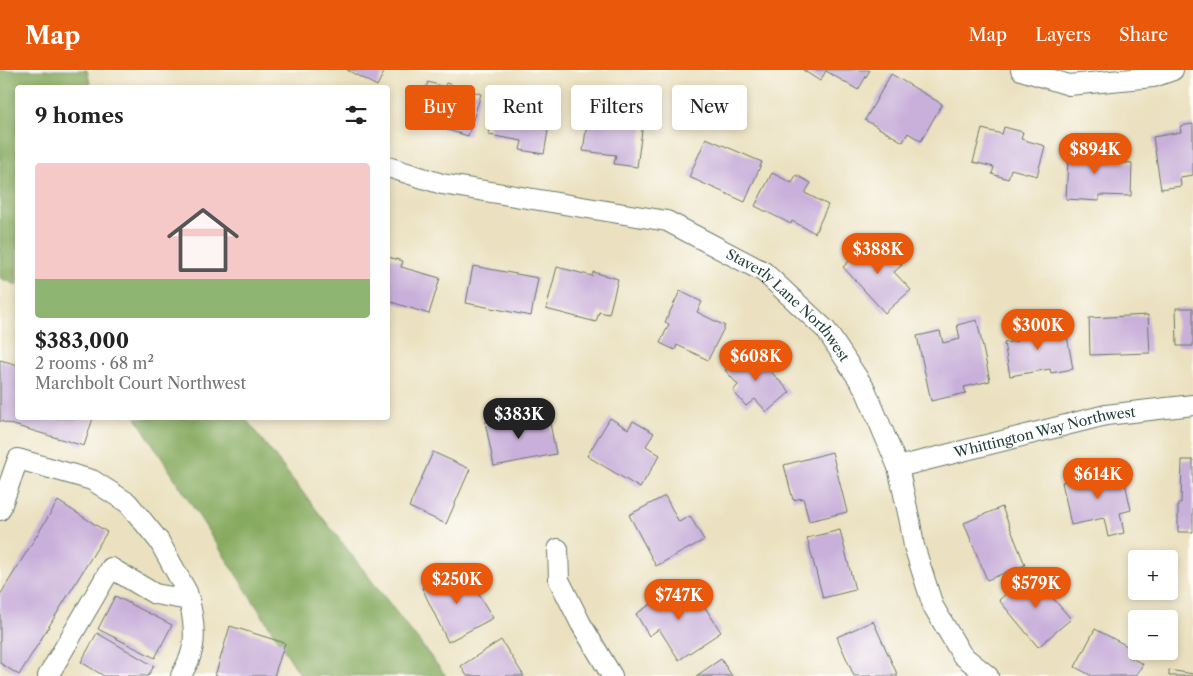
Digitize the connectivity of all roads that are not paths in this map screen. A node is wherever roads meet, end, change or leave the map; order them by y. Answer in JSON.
{"nodes":[{"id":1,"x":1021,"y":70,"type":"edge"},
{"id":2,"x":1173,"y":70,"type":"edge"},
{"id":3,"x":390,"y":168,"type":"edge"},
{"id":4,"x":1193,"y":406,"type":"edge"},
{"id":5,"x":9,"y":456,"type":"edge"},
{"id":6,"x":898,"y":467,"type":"junction"},
{"id":7,"x":0,"y":510,"type":"edge"},
{"id":8,"x":558,"y":549,"type":"dead end"},
{"id":9,"x":189,"y":600,"type":"junction"},
{"id":10,"x":48,"y":676,"type":"edge"},
{"id":11,"x":181,"y":676,"type":"edge"},
{"id":12,"x":612,"y":676,"type":"edge"},
{"id":13,"x":988,"y":676,"type":"edge"}],
"edges":[{"from":1,"to":2,"type":"street"},
{"from":3,"to":6,"type":"street","name":"Staverly Lane Northwest"},
{"from":4,"to":6,"type":"street","name":"Whittington Way Northwest"},
{"from":5,"to":7,"type":"street"},
{"from":5,"to":9,"type":"street"},
{"from":6,"to":13,"type":"street","name":"Staverly Lane Northwest"},
{"from":8,"to":12,"type":"street"},
{"from":9,"to":10,"type":"street"},
{"from":9,"to":11,"type":"street"}]}
